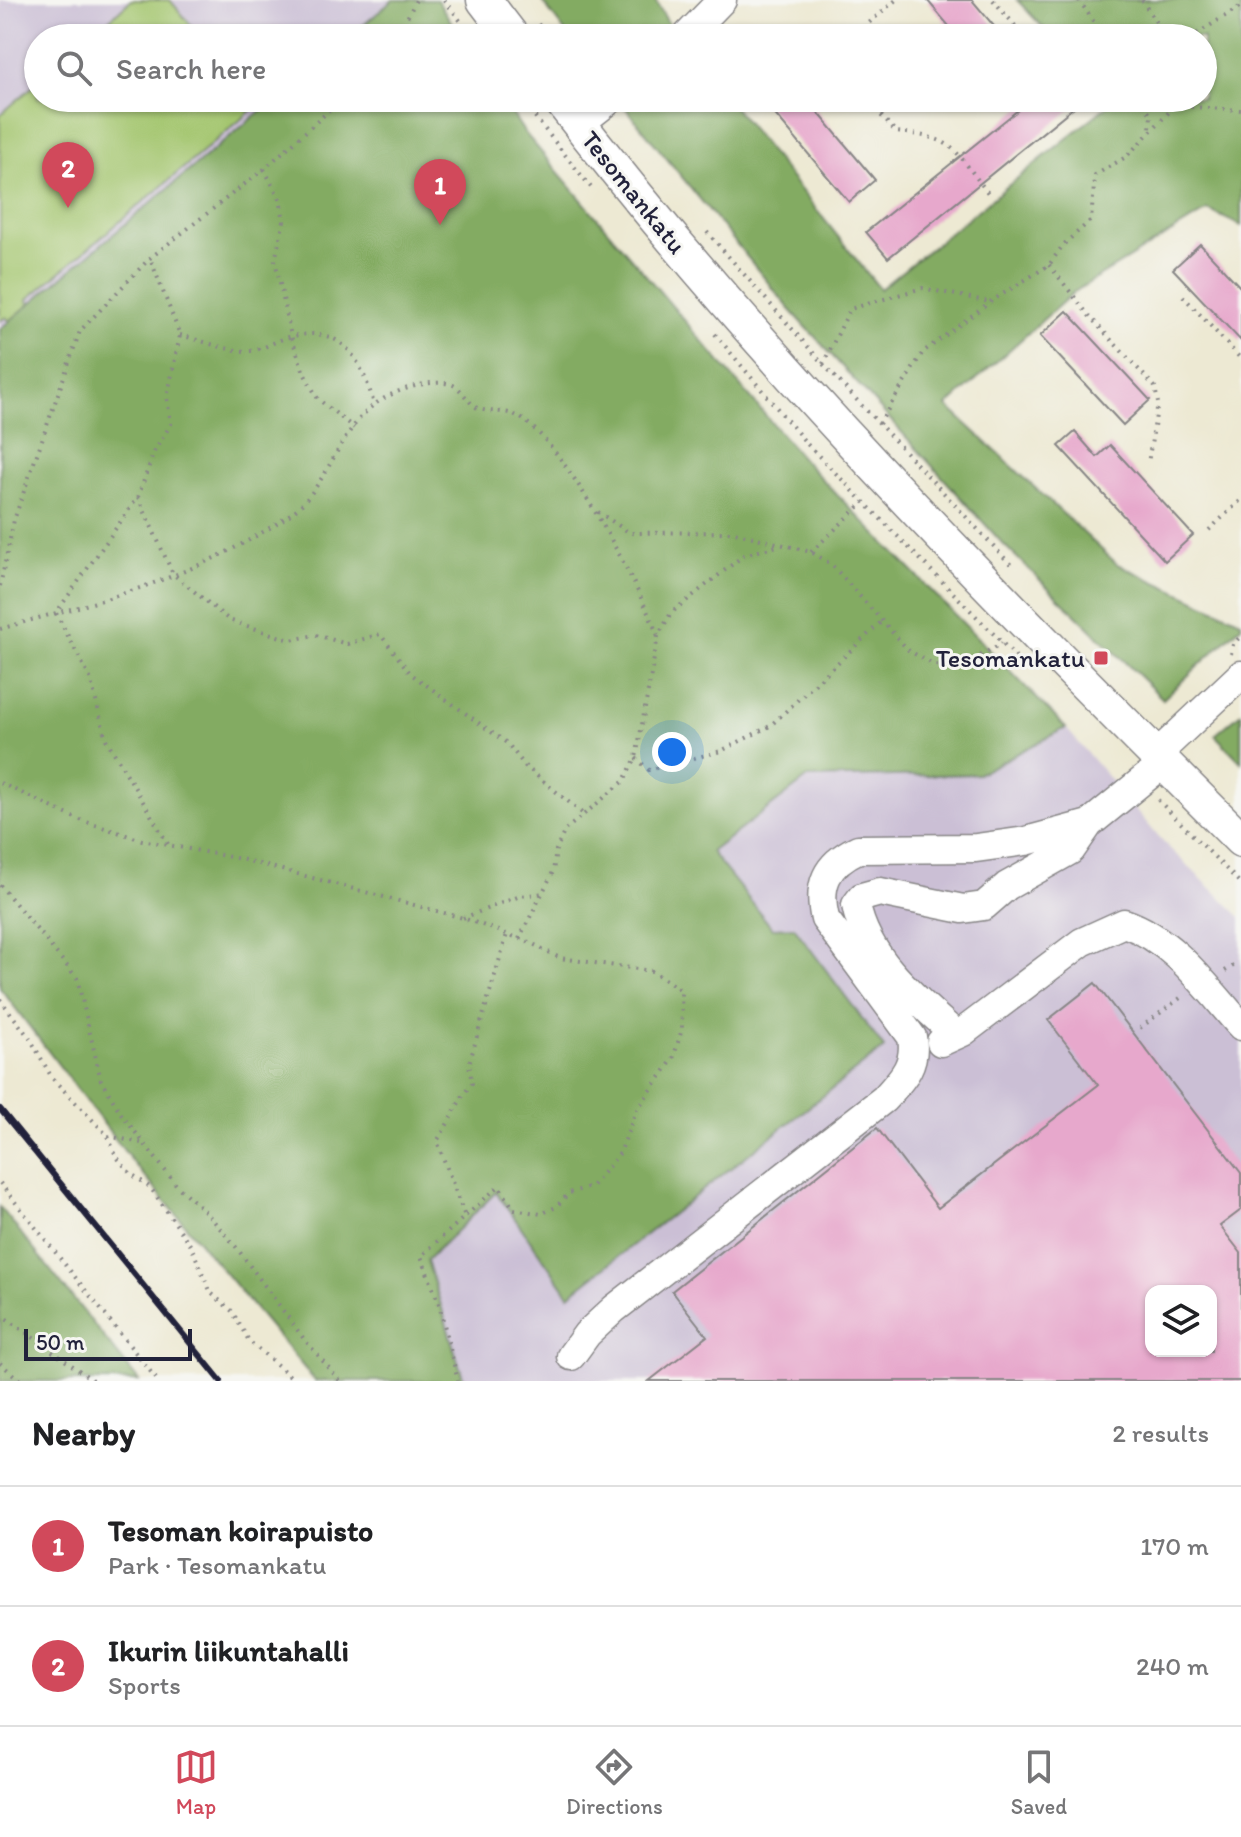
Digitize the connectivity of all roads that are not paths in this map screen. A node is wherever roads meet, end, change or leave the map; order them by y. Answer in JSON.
{"nodes":[{"id":1,"x":484,"y":0,"type":"edge"},
{"id":2,"x":722,"y":0,"type":"edge"},
{"id":3,"x":502,"y":24,"type":"edge"},
{"id":4,"x":699,"y":24,"type":"edge"},
{"id":5,"x":570,"y":112,"type":"edge"},
{"id":6,"x":1241,"y":675,"type":"edge"},
{"id":7,"x":1160,"y":759,"type":"junction"},
{"id":8,"x":1089,"y":824,"type":"junction"},
{"id":9,"x":1241,"y":840,"type":"edge"},
{"id":10,"x":1241,"y":1026,"type":"edge"},
{"id":11,"x":956,"y":1035,"type":"junction"},
{"id":12,"x":915,"y":1054,"type":"junction"},
{"id":13,"x":571,"y":1356,"type":"dead end"}],
"edges":[{"from":1,"to":3,"type":"main road"},
{"from":2,"to":4,"type":"street"},
{"from":5,"to":7,"type":"main road","name":"Tesomankatu"},
{"from":6,"to":7,"type":"street"},
{"from":7,"to":8,"type":"street"},
{"from":7,"to":9,"type":"main road","name":"Tesomankatu"},
{"from":8,"to":11,"type":"street"},
{"from":8,"to":12,"type":"street"},
{"from":10,"to":11,"type":"street"},
{"from":11,"to":12,"type":"street"},
{"from":12,"to":13,"type":"street"}]}
